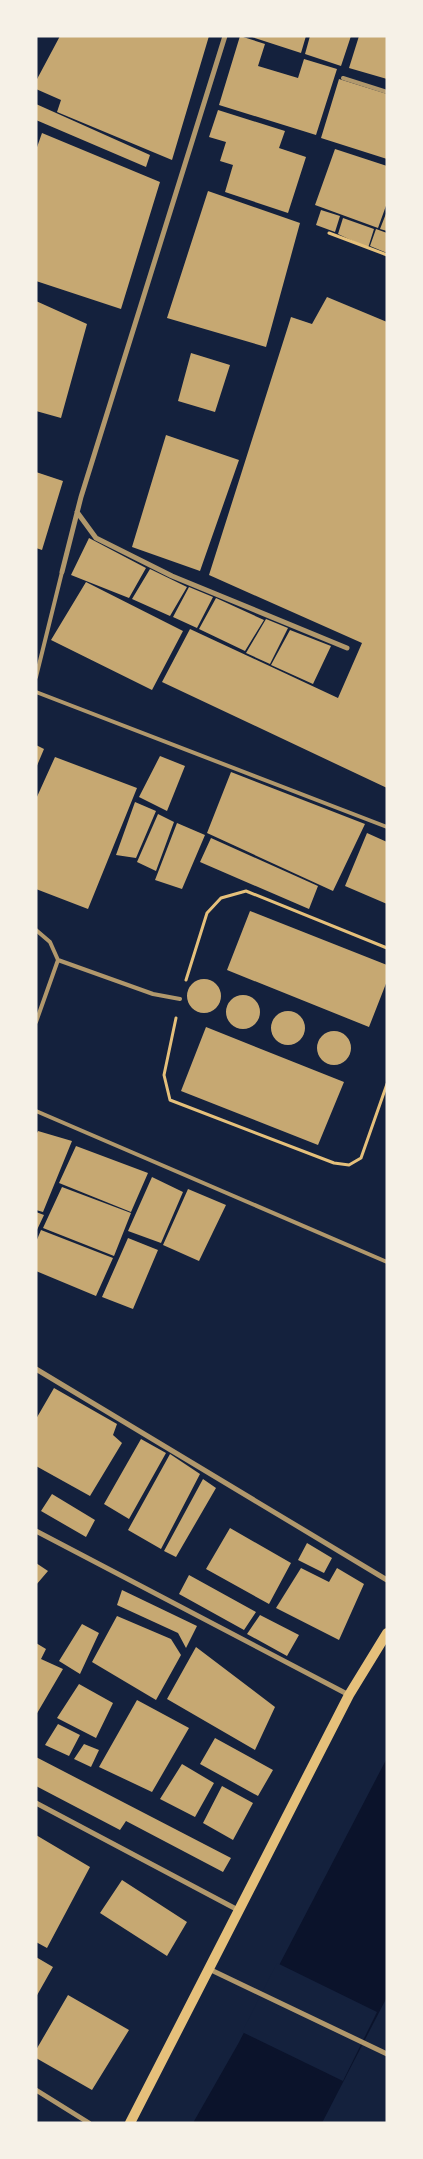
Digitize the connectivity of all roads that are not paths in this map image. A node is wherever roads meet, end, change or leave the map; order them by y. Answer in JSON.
{"nodes":[{"id":1,"x":225,"y":36,"type":"edge"},
{"id":2,"x":343,"y":78,"type":"dead end"},
{"id":3,"x":387,"y":92,"type":"edge"},
{"id":4,"x":77,"y":512,"type":"junction"},
{"id":5,"x":62,"y":572,"type":"joint"},
{"id":6,"x":347,"y":648,"type":"dead end"},
{"id":7,"x":36,"y":677,"type":"edge"},
{"id":8,"x":36,"y":692,"type":"edge"},
{"id":9,"x":387,"y":827,"type":"edge"},
{"id":10,"x":36,"y":930,"type":"edge"},
{"id":11,"x":58,"y":960,"type":"junction"},
{"id":12,"x":180,"y":999,"type":"road end"},
{"id":13,"x":36,"y":1022,"type":"edge"},
{"id":14,"x":36,"y":1111,"type":"edge"},
{"id":15,"x":387,"y":1262,"type":"edge"},
{"id":16,"x":36,"y":1369,"type":"edge"},
{"id":17,"x":36,"y":1531,"type":"edge"},
{"id":18,"x":387,"y":1580,"type":"edge"},
{"id":19,"x":387,"y":1633,"type":"edge"},
{"id":20,"x":349,"y":1695,"type":"junction"},
{"id":21,"x":36,"y":1803,"type":"edge"},
{"id":22,"x":238,"y":1910,"type":"junction"},
{"id":23,"x":208,"y":1969,"type":"junction"},
{"id":24,"x":387,"y":2054,"type":"edge"},
{"id":25,"x":36,"y":2090,"type":"edge"},
{"id":26,"x":90,"y":2123,"type":"edge"},
{"id":27,"x":130,"y":2123,"type":"edge"}],
"edges":[{"from":1,"to":4,"type":"street"},
{"from":2,"to":3,"type":"lane"},
{"from":4,"to":5,"type":"street"},
{"from":4,"to":6,"type":"street"},
{"from":5,"to":7,"type":"lane"},
{"from":8,"to":9,"type":"lane"},
{"from":10,"to":11,"type":"lane"},
{"from":11,"to":12,"type":"lane"},
{"from":11,"to":13,"type":"lane"},
{"from":14,"to":15,"type":"lane"},
{"from":16,"to":18,"type":"street"},
{"from":17,"to":20,"type":"street"},
{"from":19,"to":20,"type":"main road"},
{"from":20,"to":22,"type":"main road"},
{"from":21,"to":22,"type":"street"},
{"from":22,"to":23,"type":"main road"},
{"from":23,"to":24,"type":"street"},
{"from":23,"to":27,"type":"main road"},
{"from":25,"to":26,"type":"street"}]}
